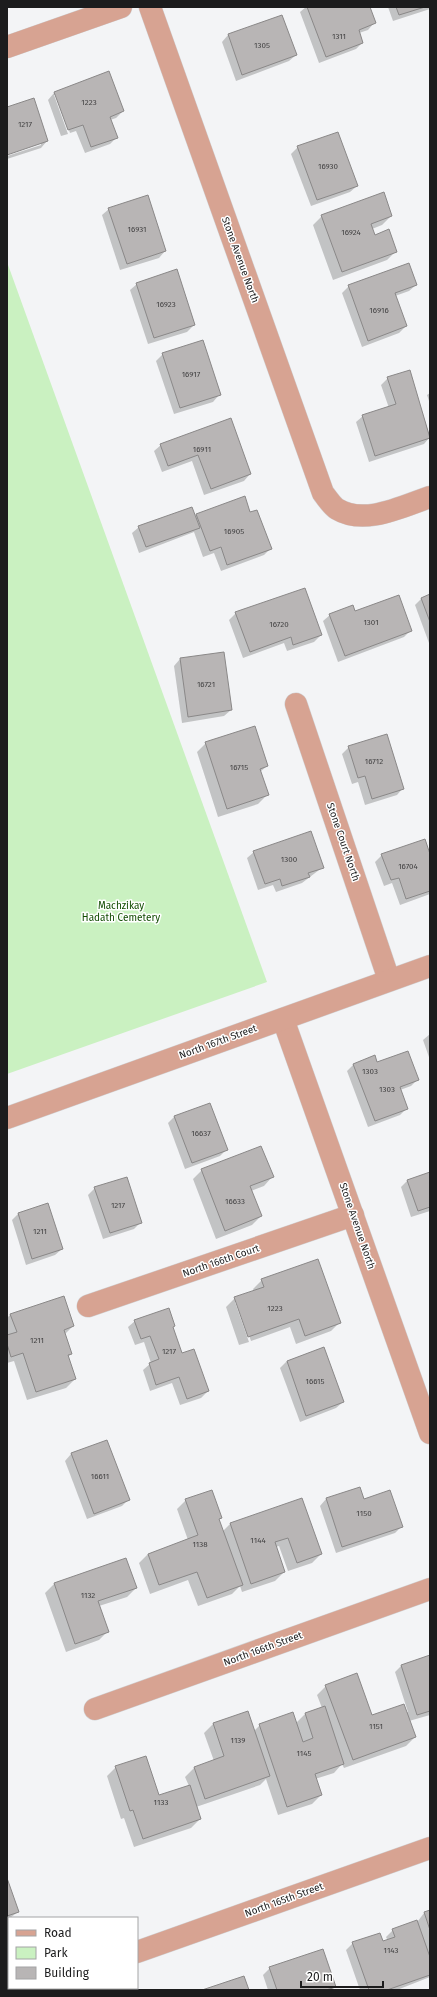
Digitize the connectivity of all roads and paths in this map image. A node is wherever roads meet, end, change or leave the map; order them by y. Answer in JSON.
{"nodes":[{"id":1,"x":121,"y":7,"type":"edge"},
{"id":2,"x":150,"y":7,"type":"edge"},
{"id":3,"x":7,"y":47,"type":"edge"},
{"id":4,"x":430,"y":496,"type":"edge"},
{"id":5,"x":296,"y":704,"type":"dead end"},
{"id":6,"x":430,"y":966,"type":"edge"},
{"id":7,"x":389,"y":980,"type":"junction"},
{"id":8,"x":283,"y":1019,"type":"junction"},
{"id":9,"x":7,"y":1118,"type":"edge"},
{"id":10,"x":353,"y":1215,"type":"junction"},
{"id":11,"x":88,"y":1306,"type":"dead end"},
{"id":12,"x":430,"y":1433,"type":"edge"},
{"id":13,"x":430,"y":1589,"type":"edge"},
{"id":14,"x":96,"y":1709,"type":"dead end"},
{"id":15,"x":430,"y":1848,"type":"edge"},
{"id":16,"x":138,"y":1952,"type":"edge"}],
"edges":[{"from":1,"to":3,"type":"street"},
{"from":2,"to":4,"type":"street","name":"Stone Avenue North"},
{"from":5,"to":7,"type":"street","name":"Stone Court North"},
{"from":6,"to":7,"type":"street","name":"North 167th Street"},
{"from":7,"to":8,"type":"street","name":"North 167th Street"},
{"from":8,"to":9,"type":"street","name":"North 167th Street"},
{"from":8,"to":10,"type":"street","name":"Stone Avenue North"},
{"from":10,"to":11,"type":"street","name":"North 166th Court"},
{"from":10,"to":12,"type":"street","name":"Stone Avenue North"},
{"from":13,"to":14,"type":"street","name":"North 166th Street"},
{"from":15,"to":16,"type":"street","name":"North 165th Street"}]}
